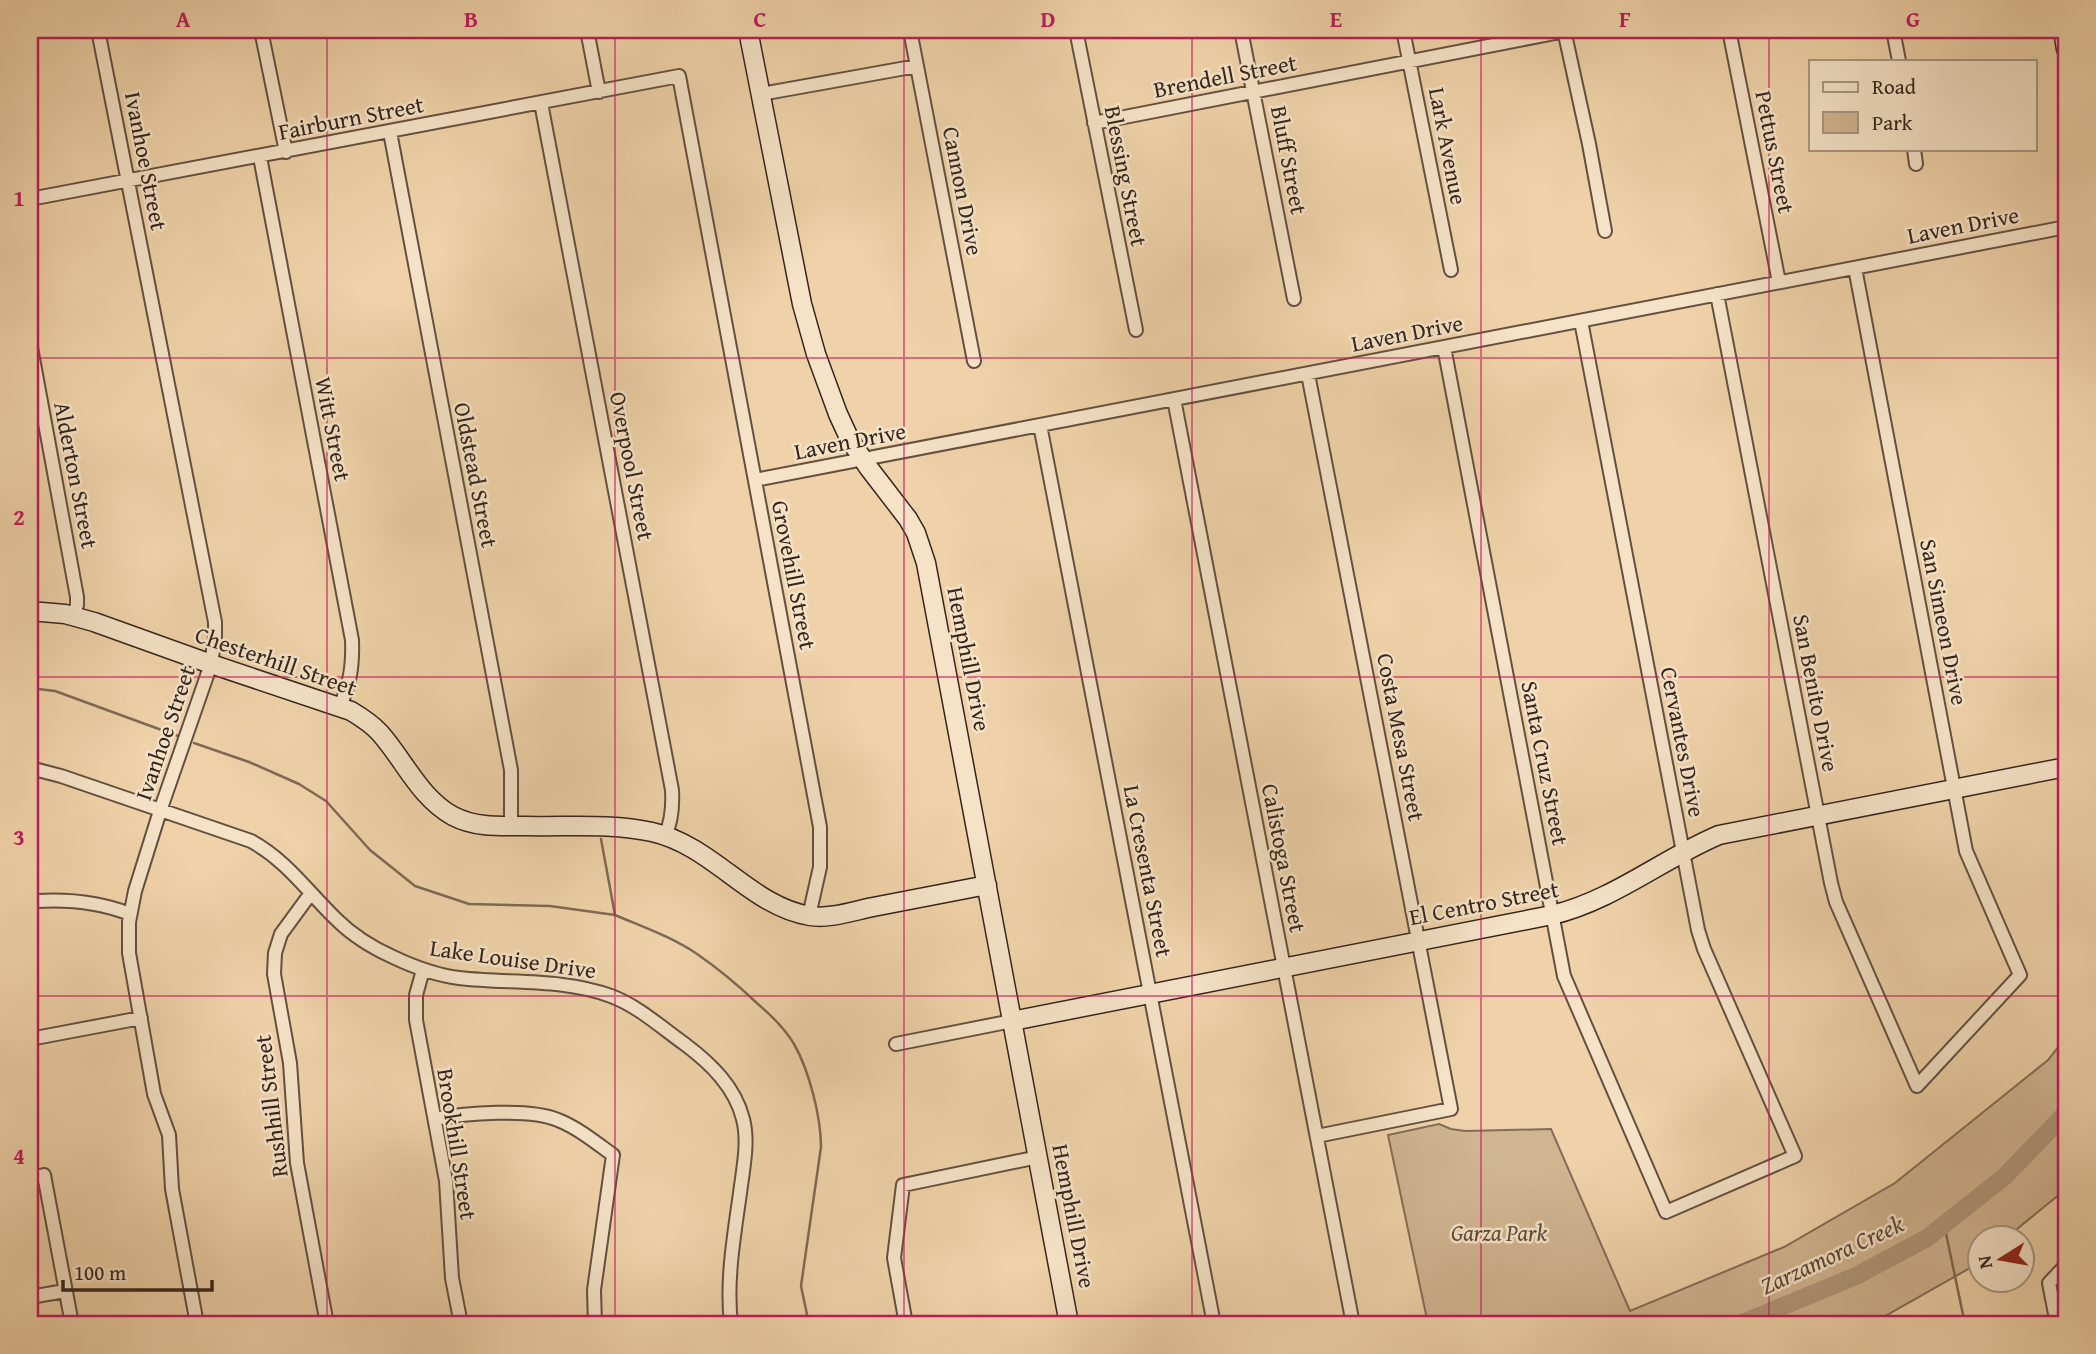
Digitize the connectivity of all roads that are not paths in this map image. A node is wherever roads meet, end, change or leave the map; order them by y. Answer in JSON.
{"nodes":[{"id":1,"x":98,"y":30,"type":"edge"},
{"id":2,"x":261,"y":30,"type":"edge"},
{"id":3,"x":587,"y":30,"type":"edge"},
{"id":4,"x":748,"y":30,"type":"edge"},
{"id":5,"x":910,"y":30,"type":"edge"},
{"id":6,"x":1076,"y":30,"type":"edge"},
{"id":7,"x":1241,"y":30,"type":"edge"},
{"id":8,"x":1403,"y":30,"type":"edge"},
{"id":9,"x":1566,"y":30,"type":"edge"},
{"id":10,"x":1729,"y":30,"type":"edge"},
{"id":11,"x":1894,"y":30,"type":"edge"},
{"id":12,"x":2063,"y":30,"type":"edge"},
{"id":13,"x":2066,"y":49,"type":"edge"},
{"id":14,"x":1899,"y":60,"type":"edge"},
{"id":15,"x":1409,"y":61,"type":"junction"},
{"id":16,"x":917,"y":66,"type":"junction"},
{"id":17,"x":679,"y":76,"type":"joint"},
{"id":18,"x":599,"y":92,"type":"junction"},
{"id":19,"x":1254,"y":92,"type":"junction"},
{"id":20,"x":761,"y":94,"type":"junction"},
{"id":21,"x":541,"y":103,"type":"junction"},
{"id":22,"x":1094,"y":123,"type":"junction"},
{"id":23,"x":390,"y":132,"type":"junction"},
{"id":24,"x":1913,"y":150,"type":"edge"},
{"id":25,"x":286,"y":152,"type":"junction"},
{"id":26,"x":260,"y":157,"type":"junction"},
{"id":27,"x":1916,"y":164,"type":"dead end"},
{"id":28,"x":129,"y":181,"type":"junction"},
{"id":29,"x":30,"y":199,"type":"edge"},
{"id":30,"x":2066,"y":226,"type":"edge"},
{"id":31,"x":1605,"y":231,"type":"dead end"},
{"id":32,"x":1855,"y":268,"type":"junction"},
{"id":33,"x":1451,"y":270,"type":"dead end"},
{"id":34,"x":1779,"y":282,"type":"junction"},
{"id":35,"x":1717,"y":294,"type":"junction"},
{"id":36,"x":1294,"y":299,"type":"dead end"},
{"id":37,"x":1581,"y":321,"type":"junction"},
{"id":38,"x":1136,"y":330,"type":"dead end"},
{"id":39,"x":30,"y":342,"type":"edge"},
{"id":40,"x":1444,"y":347,"type":"junction"},
{"id":41,"x":974,"y":361,"type":"dead end"},
{"id":42,"x":1308,"y":374,"type":"junction"},
{"id":43,"x":1174,"y":400,"type":"junction"},
{"id":44,"x":1040,"y":425,"type":"junction"},
{"id":45,"x":863,"y":460,"type":"junction"},
{"id":46,"x":755,"y":480,"type":"junction"},
{"id":47,"x":30,"y":611,"type":"edge"},
{"id":48,"x":74,"y":615,"type":"junction"},
{"id":49,"x":211,"y":664,"type":"junction"},
{"id":50,"x":340,"y":708,"type":"junction"},
{"id":51,"x":30,"y":768,"type":"edge"},
{"id":52,"x":2066,"y":768,"type":"edge"},
{"id":53,"x":1955,"y":789,"type":"junction"},
{"id":54,"x":160,"y":811,"type":"junction"},
{"id":55,"x":1818,"y":814,"type":"junction"},
{"id":56,"x":511,"y":826,"type":"junction"},
{"id":57,"x":665,"y":836,"type":"junction"},
{"id":58,"x":1684,"y":852,"type":"junction"},
{"id":59,"x":987,"y":885,"type":"junction"},
{"id":60,"x":311,"y":893,"type":"junction"},
{"id":61,"x":37,"y":901,"type":"dead end"},
{"id":62,"x":130,"y":914,"type":"junction"},
{"id":63,"x":809,"y":915,"type":"junction"},
{"id":64,"x":1552,"y":915,"type":"junction"},
{"id":65,"x":1419,"y":942,"type":"junction"},
{"id":66,"x":1284,"y":967,"type":"junction"},
{"id":67,"x":423,"y":970,"type":"junction"},
{"id":68,"x":1150,"y":993,"type":"junction"},
{"id":69,"x":141,"y":1018,"type":"junction"},
{"id":70,"x":1012,"y":1021,"type":"junction"},
{"id":71,"x":30,"y":1039,"type":"edge"},
{"id":72,"x":896,"y":1044,"type":"dead end"},
{"id":73,"x":1917,"y":1086,"type":"joint"},
{"id":74,"x":435,"y":1119,"type":"junction"},
{"id":75,"x":1317,"y":1136,"type":"junction"},
{"id":76,"x":1038,"y":1157,"type":"junction"},
{"id":77,"x":30,"y":1178,"type":"edge"},
{"id":78,"x":1665,"y":1212,"type":"joint"},
{"id":79,"x":2066,"y":1265,"type":"edge"},
{"id":80,"x":65,"y":1291,"type":"junction"},
{"id":81,"x":30,"y":1297,"type":"edge"},
{"id":82,"x":72,"y":1324,"type":"edge"},
{"id":83,"x":197,"y":1324,"type":"edge"},
{"id":84,"x":327,"y":1324,"type":"edge"},
{"id":85,"x":461,"y":1324,"type":"edge"},
{"id":86,"x":595,"y":1324,"type":"edge"},
{"id":87,"x":731,"y":1324,"type":"edge"},
{"id":88,"x":906,"y":1324,"type":"edge"},
{"id":89,"x":1069,"y":1324,"type":"edge"},
{"id":90,"x":1214,"y":1324,"type":"edge"},
{"id":91,"x":1353,"y":1324,"type":"edge"},
{"id":92,"x":2057,"y":1324,"type":"edge"}],
"edges":[{"from":1,"to":28,"type":"street","name":"Ivanhoe Street"},
{"from":2,"to":25,"type":"street"},
{"from":3,"to":18,"type":"street"},
{"from":4,"to":20,"type":"street","name":"Hemphill Drive"},
{"from":5,"to":16,"type":"street","name":"Cannon Drive"},
{"from":6,"to":22,"type":"street","name":"Blessing Street"},
{"from":7,"to":19,"type":"street","name":"Bluff Street"},
{"from":8,"to":15,"type":"street","name":"Lark Avenue"},
{"from":9,"to":15,"type":"street","name":"Brendell Street"},
{"from":9,"to":31,"type":"street"},
{"from":10,"to":34,"type":"street","name":"Pettus Street"},
{"from":11,"to":14,"type":"street"},
{"from":12,"to":13,"type":"street"},
{"from":15,"to":19,"type":"street","name":"Brendell Street"},
{"from":15,"to":33,"type":"street","name":"Lark Avenue"},
{"from":16,"to":20,"type":"street"},
{"from":16,"to":41,"type":"street","name":"Cannon Drive"},
{"from":17,"to":18,"type":"street","name":"Fairburn Street"},
{"from":17,"to":46,"type":"street","name":"Grovehill Street"},
{"from":18,"to":21,"type":"street","name":"Fairburn Street"},
{"from":19,"to":22,"type":"street","name":"Brendell Street"},
{"from":19,"to":36,"type":"street","name":"Bluff Street"},
{"from":20,"to":45,"type":"street","name":"Hemphill Drive"},
{"from":21,"to":23,"type":"street","name":"Fairburn Street"},
{"from":21,"to":57,"type":"street","name":"Overpool Street"},
{"from":22,"to":38,"type":"street","name":"Blessing Street"},
{"from":23,"to":25,"type":"street","name":"Fairburn Street"},
{"from":23,"to":56,"type":"street","name":"Oldstead Street"},
{"from":24,"to":27,"type":"street"},
{"from":25,"to":26,"type":"street","name":"Fairburn Street"},
{"from":26,"to":28,"type":"street","name":"Fairburn Street"},
{"from":26,"to":50,"type":"street","name":"Witt Street"},
{"from":28,"to":29,"type":"street","name":"Fairburn Street"},
{"from":28,"to":49,"type":"street","name":"Ivanhoe Street"},
{"from":30,"to":32,"type":"street","name":"Laven Drive"},
{"from":32,"to":34,"type":"street","name":"Laven Drive"},
{"from":32,"to":53,"type":"street","name":"San Simeon Drive"},
{"from":34,"to":35,"type":"street","name":"Laven Drive"},
{"from":35,"to":37,"type":"street","name":"Laven Drive"},
{"from":35,"to":55,"type":"street","name":"San Benito Drive"},
{"from":37,"to":40,"type":"street","name":"Laven Drive"},
{"from":37,"to":58,"type":"street","name":"Cervantes Drive"},
{"from":39,"to":48,"type":"street","name":"Alderton Street"},
{"from":40,"to":42,"type":"street","name":"Laven Drive"},
{"from":40,"to":64,"type":"street","name":"Santa Cruz Street"},
{"from":42,"to":43,"type":"street","name":"Laven Drive"},
{"from":42,"to":65,"type":"street","name":"Costa Mesa Street"},
{"from":43,"to":44,"type":"street","name":"Laven Drive"},
{"from":43,"to":66,"type":"street","name":"Calistoga Street"},
{"from":44,"to":45,"type":"street","name":"Laven Drive"},
{"from":44,"to":68,"type":"street","name":"La Cresenta Street"},
{"from":45,"to":46,"type":"street","name":"Laven Drive"},
{"from":45,"to":59,"type":"street","name":"Hemphill Drive"},
{"from":46,"to":63,"type":"street","name":"Grovehill Street"},
{"from":47,"to":48,"type":"street","name":"Chesterhill Street"},
{"from":48,"to":49,"type":"street","name":"Chesterhill Street"},
{"from":49,"to":50,"type":"street","name":"Chesterhill Street"},
{"from":49,"to":54,"type":"street","name":"Ivanhoe Street"},
{"from":50,"to":56,"type":"street","name":"Chesterhill Street"},
{"from":51,"to":54,"type":"street","name":"Lake Louise Drive"},
{"from":52,"to":53,"type":"street","name":"El Centro Street"},
{"from":53,"to":55,"type":"street","name":"El Centro Street"},
{"from":53,"to":73,"type":"street","name":"San Simeon Drive"},
{"from":54,"to":60,"type":"street","name":"Lake Louise Drive"},
{"from":54,"to":62,"type":"street","name":"Ivanhoe Street"},
{"from":55,"to":58,"type":"street","name":"El Centro Street"},
{"from":55,"to":73,"type":"street","name":"San Benito Drive"},
{"from":56,"to":57,"type":"street","name":"Chesterhill Street"},
{"from":57,"to":63,"type":"street","name":"Chesterhill Street"},
{"from":58,"to":64,"type":"street","name":"El Centro Street"},
{"from":58,"to":78,"type":"street","name":"Cervantes Drive"},
{"from":59,"to":63,"type":"street","name":"Chesterhill Street"},
{"from":59,"to":70,"type":"street","name":"Hemphill Drive"},
{"from":60,"to":67,"type":"street","name":"Lake Louise Drive"},
{"from":60,"to":84,"type":"street","name":"Rushhill Street"},
{"from":61,"to":62,"type":"street"},
{"from":62,"to":69,"type":"street","name":"Ivanhoe Street"},
{"from":64,"to":65,"type":"street","name":"El Centro Street"},
{"from":64,"to":78,"type":"street","name":"Santa Cruz Street"},
{"from":65,"to":66,"type":"street","name":"El Centro Street"},
{"from":65,"to":75,"type":"street","name":"Costa Mesa Street"},
{"from":66,"to":68,"type":"street","name":"El Centro Street"},
{"from":66,"to":75,"type":"street","name":"Calistoga Street"},
{"from":67,"to":74,"type":"street","name":"Brookhill Street"},
{"from":67,"to":87,"type":"street","name":"Lake Louise Drive"},
{"from":68,"to":70,"type":"street","name":"El Centro Street"},
{"from":68,"to":90,"type":"street","name":"La Cresenta Street"},
{"from":69,"to":71,"type":"street"},
{"from":69,"to":83,"type":"street","name":"Ivanhoe Street"},
{"from":70,"to":72,"type":"street","name":"El Centro Street"},
{"from":70,"to":76,"type":"street","name":"Hemphill Drive"},
{"from":74,"to":85,"type":"street","name":"Brookhill Street"},
{"from":74,"to":86,"type":"street"},
{"from":75,"to":91,"type":"street","name":"Calistoga Street"},
{"from":76,"to":88,"type":"street"},
{"from":76,"to":89,"type":"street","name":"Hemphill Drive"},
{"from":77,"to":80,"type":"street"},
{"from":79,"to":92,"type":"street"},
{"from":80,"to":81,"type":"street"},
{"from":80,"to":82,"type":"street"}]}
